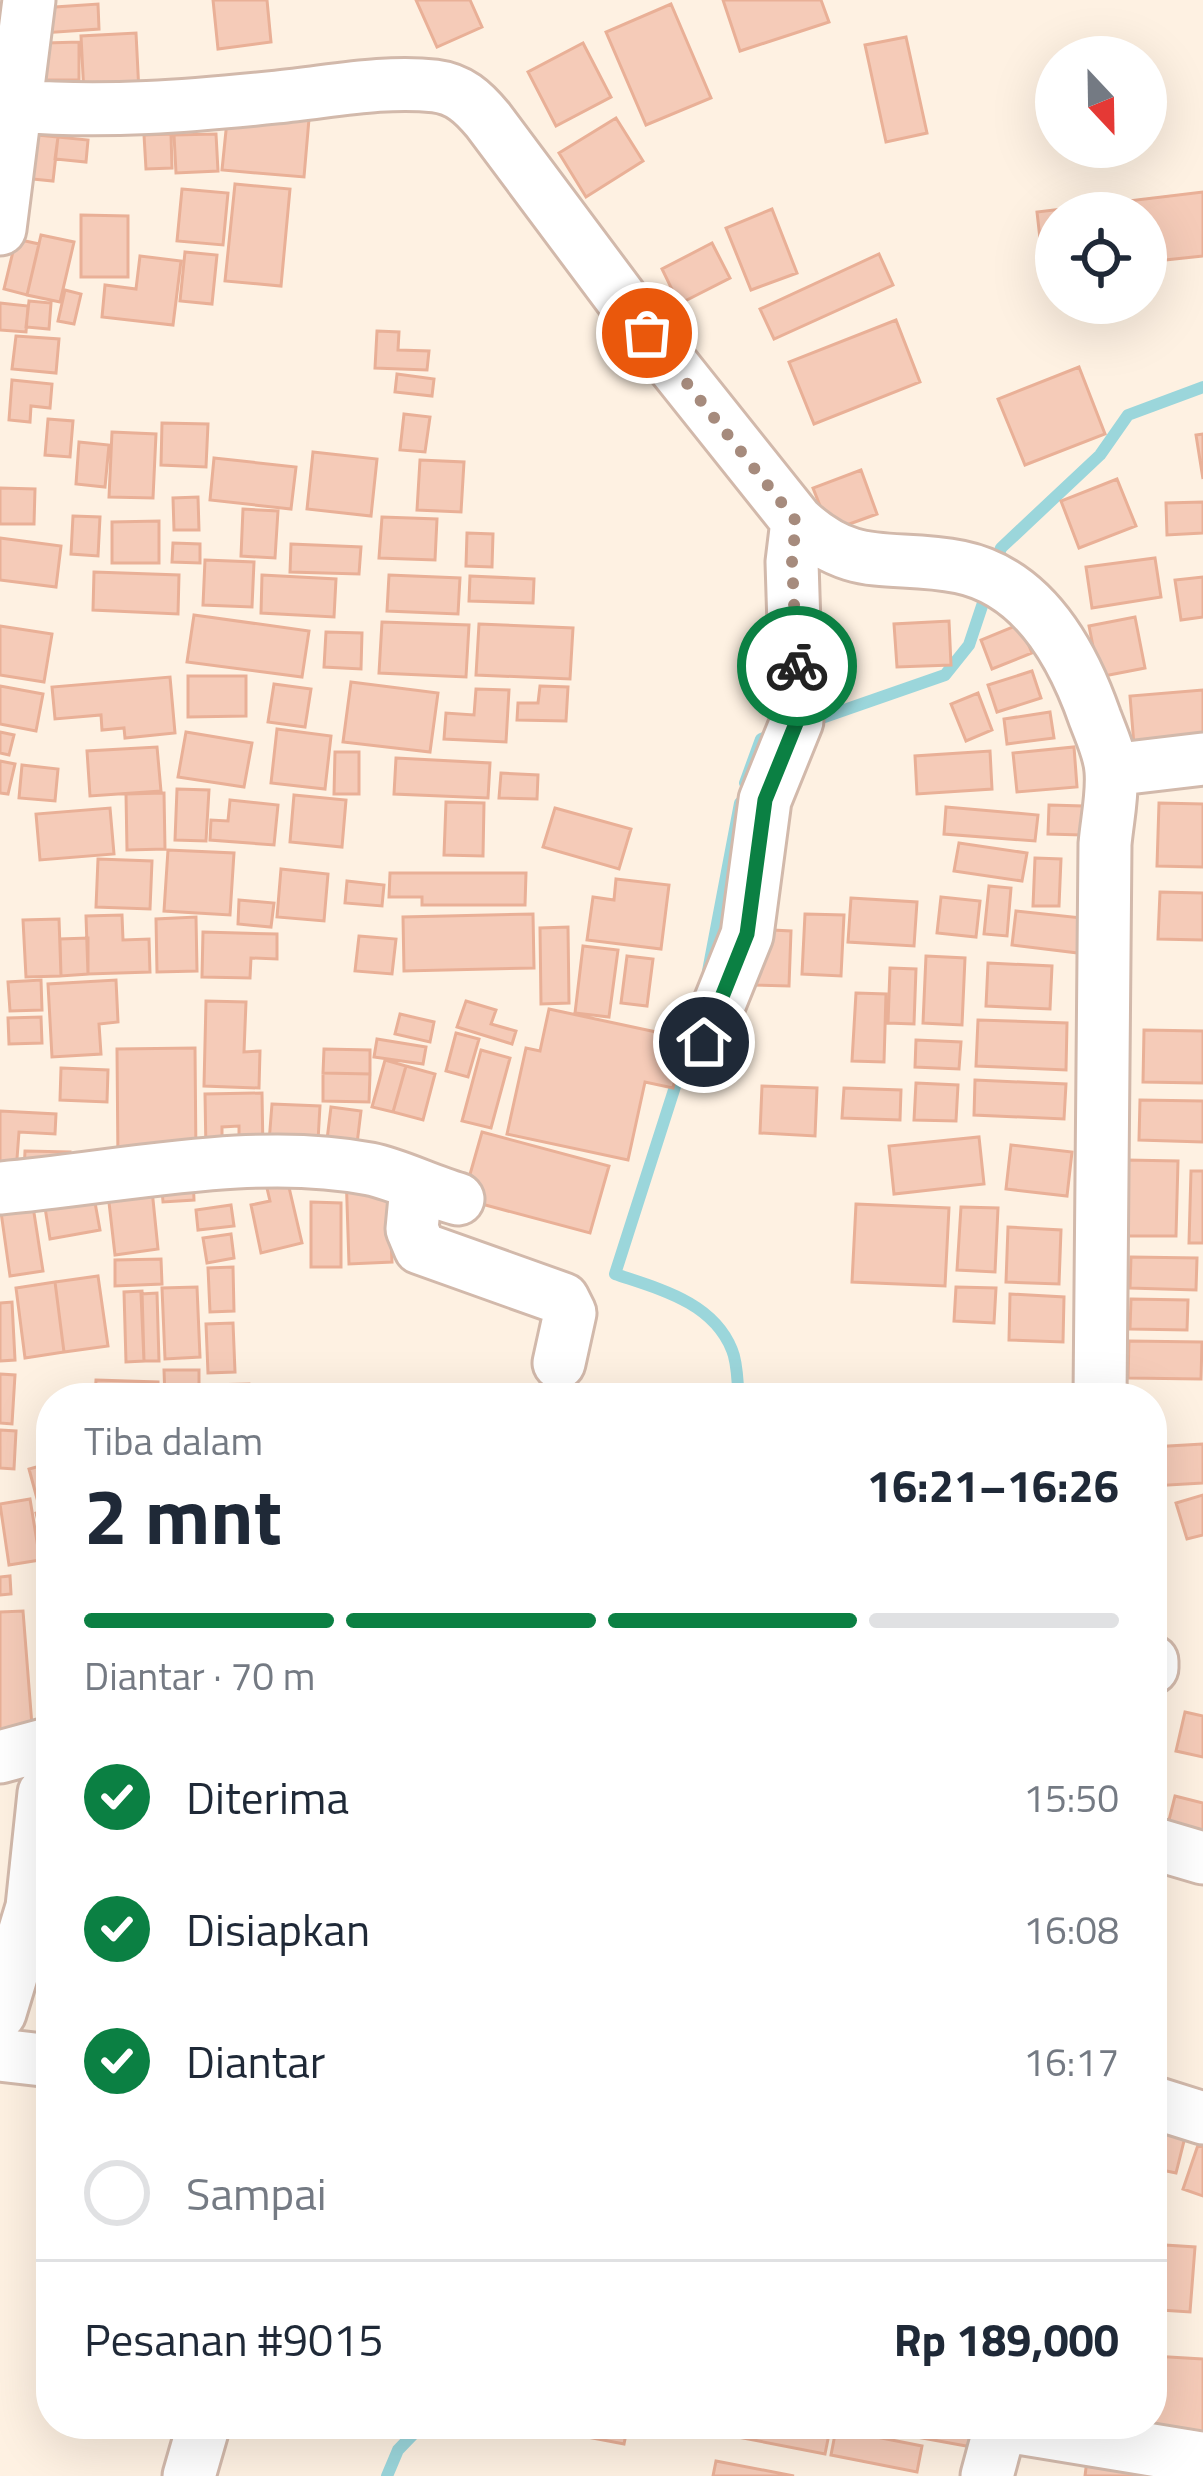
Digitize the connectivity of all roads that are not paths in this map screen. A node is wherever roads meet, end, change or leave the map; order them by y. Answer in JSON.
{"nodes":[{"id":1,"x":29,"y":0,"type":"edge"},
{"id":2,"x":18,"y":106,"type":"junction"},
{"id":3,"x":4,"y":171,"type":"edge"},
{"id":4,"x":0,"y":229,"type":"edge"},
{"id":5,"x":796,"y":521,"type":"junction"},
{"id":6,"x":1203,"y":759,"type":"edge"},
{"id":7,"x":1111,"y":770,"type":"junction"},
{"id":8,"x":704,"y":1042,"type":"dead end"},
{"id":9,"x":0,"y":1188,"type":"edge"},
{"id":10,"x":559,"y":1363,"type":"dead end"},
{"id":11,"x":1100,"y":1383,"type":"edge"},
{"id":12,"x":0,"y":1757,"type":"edge"},
{"id":13,"x":36,"y":1765,"type":"edge"},
{"id":14,"x":1167,"y":1847,"type":"edge"},
{"id":15,"x":1203,"y":1858,"type":"edge"},
{"id":16,"x":36,"y":1872,"type":"edge"},
{"id":17,"x":0,"y":2013,"type":"edge"},
{"id":18,"x":0,"y":2055,"type":"edge"},
{"id":19,"x":36,"y":2059,"type":"edge"},
{"id":20,"x":1167,"y":2107,"type":"edge"},
{"id":21,"x":1203,"y":2118,"type":"edge"},
{"id":22,"x":200,"y":2439,"type":"edge"},
{"id":23,"x":996,"y":2439,"type":"edge"},
{"id":24,"x":1086,"y":2439,"type":"edge"},
{"id":25,"x":1202,"y":2458,"type":"edge"},
{"id":26,"x":189,"y":2476,"type":"edge"},
{"id":27,"x":987,"y":2476,"type":"edge"}],
"edges":[{"from":1,"to":2,"type":"street"},
{"from":2,"to":3,"type":"street"},
{"from":2,"to":5,"type":"street"},
{"from":3,"to":4,"type":"street"},
{"from":5,"to":7,"type":"street"},
{"from":5,"to":8,"type":"street"},
{"from":6,"to":7,"type":"street"},
{"from":7,"to":11,"type":"street"},
{"from":9,"to":10,"type":"street"},
{"from":12,"to":13,"type":"street"},
{"from":14,"to":15,"type":"street"},
{"from":16,"to":17,"type":"street"},
{"from":18,"to":19,"type":"street"},
{"from":20,"to":21,"type":"street"},
{"from":22,"to":26,"type":"street"},
{"from":23,"to":27,"type":"street"},
{"from":24,"to":25,"type":"street"}]}
